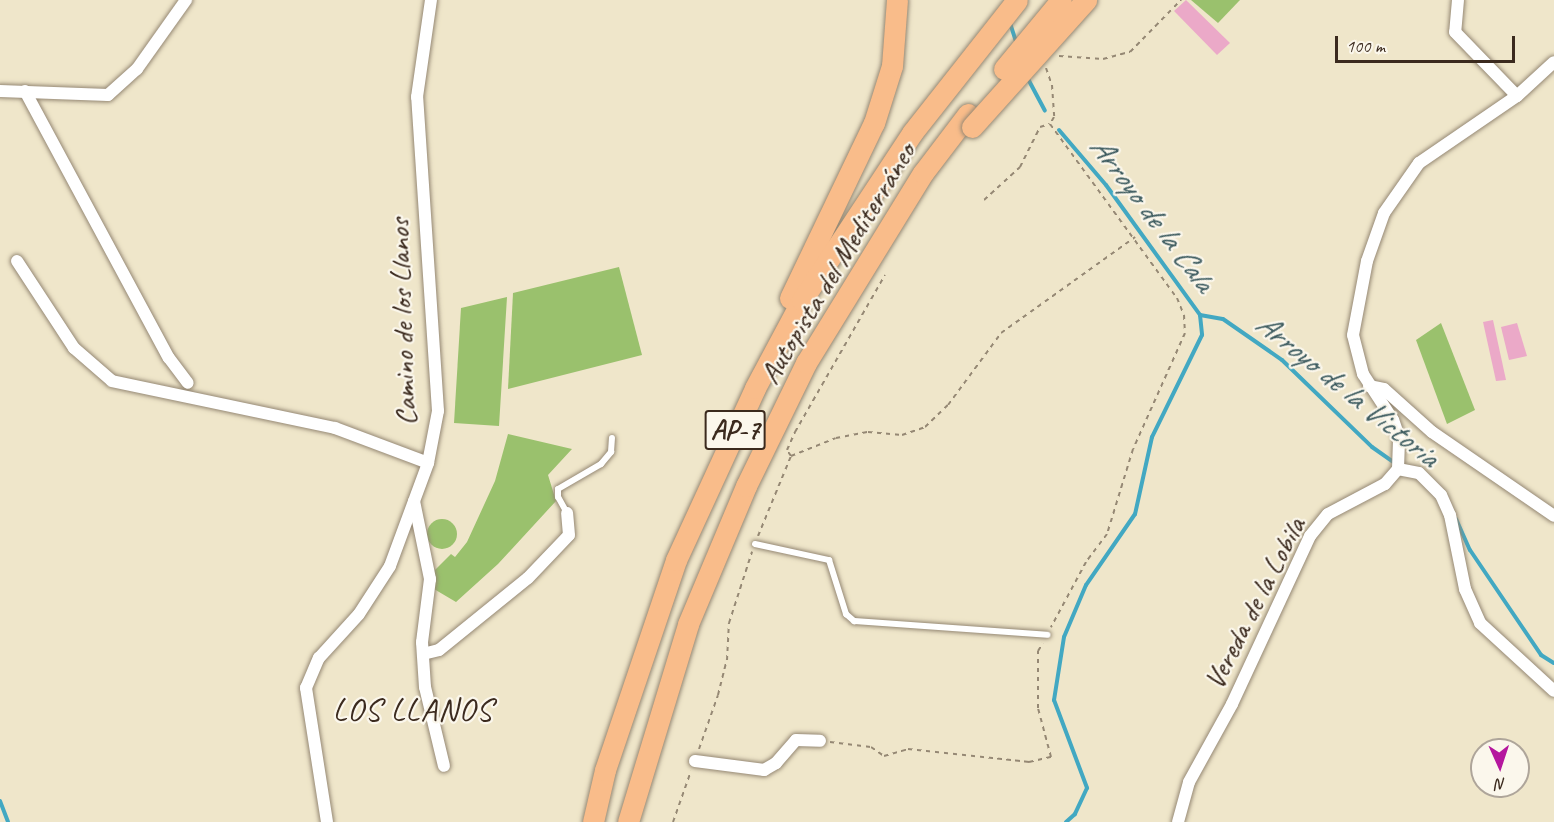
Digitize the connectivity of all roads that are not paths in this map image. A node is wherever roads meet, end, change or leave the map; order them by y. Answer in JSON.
{"nodes":[{"id":1,"x":186,"y":0,"type":"edge"},
{"id":2,"x":430,"y":0,"type":"edge"},
{"id":3,"x":897,"y":0,"type":"edge"},
{"id":4,"x":1017,"y":0,"type":"edge"},
{"id":5,"x":1061,"y":0,"type":"edge"},
{"id":6,"x":1086,"y":0,"type":"edge"},
{"id":7,"x":1458,"y":0,"type":"edge"},
{"id":8,"x":1554,"y":62,"type":"edge"},
{"id":9,"x":0,"y":91,"type":"edge"},
{"id":10,"x":26,"y":91,"type":"junction"},
{"id":11,"x":1517,"y":96,"type":"junction"},
{"id":12,"x":970,"y":120,"type":"junction"},
{"id":13,"x":17,"y":261,"type":"dead end"},
{"id":14,"x":188,"y":383,"type":"dead end"},
{"id":15,"x":1369,"y":386,"type":"junction"},
{"id":16,"x":612,"y":438,"type":"dead end"},
{"id":17,"x":428,"y":463,"type":"junction"},
{"id":18,"x":1398,"y":469,"type":"junction"},
{"id":19,"x":711,"y":479,"type":"junction"},
{"id":20,"x":414,"y":501,"type":"junction"},
{"id":21,"x":567,"y":513,"type":"joint"},
{"id":22,"x":1554,"y":516,"type":"edge"},
{"id":23,"x":755,"y":544,"type":"road end"},
{"id":24,"x":1047,"y":635,"type":"road end"},
{"id":25,"x":423,"y":654,"type":"junction"},
{"id":26,"x":1554,"y":691,"type":"edge"},
{"id":27,"x":820,"y":741,"type":"road end"},
{"id":28,"x":695,"y":761,"type":"road end"},
{"id":29,"x":444,"y":766,"type":"dead end"},
{"id":30,"x":327,"y":822,"type":"edge"},
{"id":31,"x":593,"y":822,"type":"edge"},
{"id":32,"x":628,"y":822,"type":"edge"},
{"id":33,"x":1178,"y":822,"type":"edge"}],
"edges":[{"from":1,"to":10,"type":"street"},
{"from":2,"to":17,"type":"street","name":"Camino de los Llanos"},
{"from":3,"to":19,"type":"highway"},
{"from":4,"to":19,"type":"highway","name":"Autopista del Mediterráneo","number":"AP-7"},
{"from":5,"to":12,"type":"highway","name":"Autopista del Mediterráneo","number":"AP-7","bridge":true},
{"from":6,"to":12,"type":"highway","bridge":true},
{"from":7,"to":11,"type":"street"},
{"from":8,"to":11,"type":"street"},
{"from":9,"to":10,"type":"street"},
{"from":10,"to":14,"type":"street"},
{"from":11,"to":15,"type":"street"},
{"from":12,"to":32,"type":"highway","name":"Autopista del Mediterráneo","number":"AP-7"},
{"from":13,"to":17,"type":"street"},
{"from":15,"to":18,"type":"street"},
{"from":15,"to":22,"type":"street"},
{"from":16,"to":21,"type":"lane"},
{"from":17,"to":20,"type":"street","name":"Camino de los Llanos"},
{"from":18,"to":26,"type":"street"},
{"from":18,"to":33,"type":"street","name":"Vereda de la Lobila"},
{"from":19,"to":31,"type":"highway","name":"Autopista del Mediterráneo","number":"AP-7"},
{"from":20,"to":25,"type":"street"},
{"from":20,"to":30,"type":"street","name":"Camino de los Llanos"},
{"from":21,"to":25,"type":"street"},
{"from":23,"to":24,"type":"lane"},
{"from":25,"to":29,"type":"street"},
{"from":27,"to":28,"type":"street"}]}
